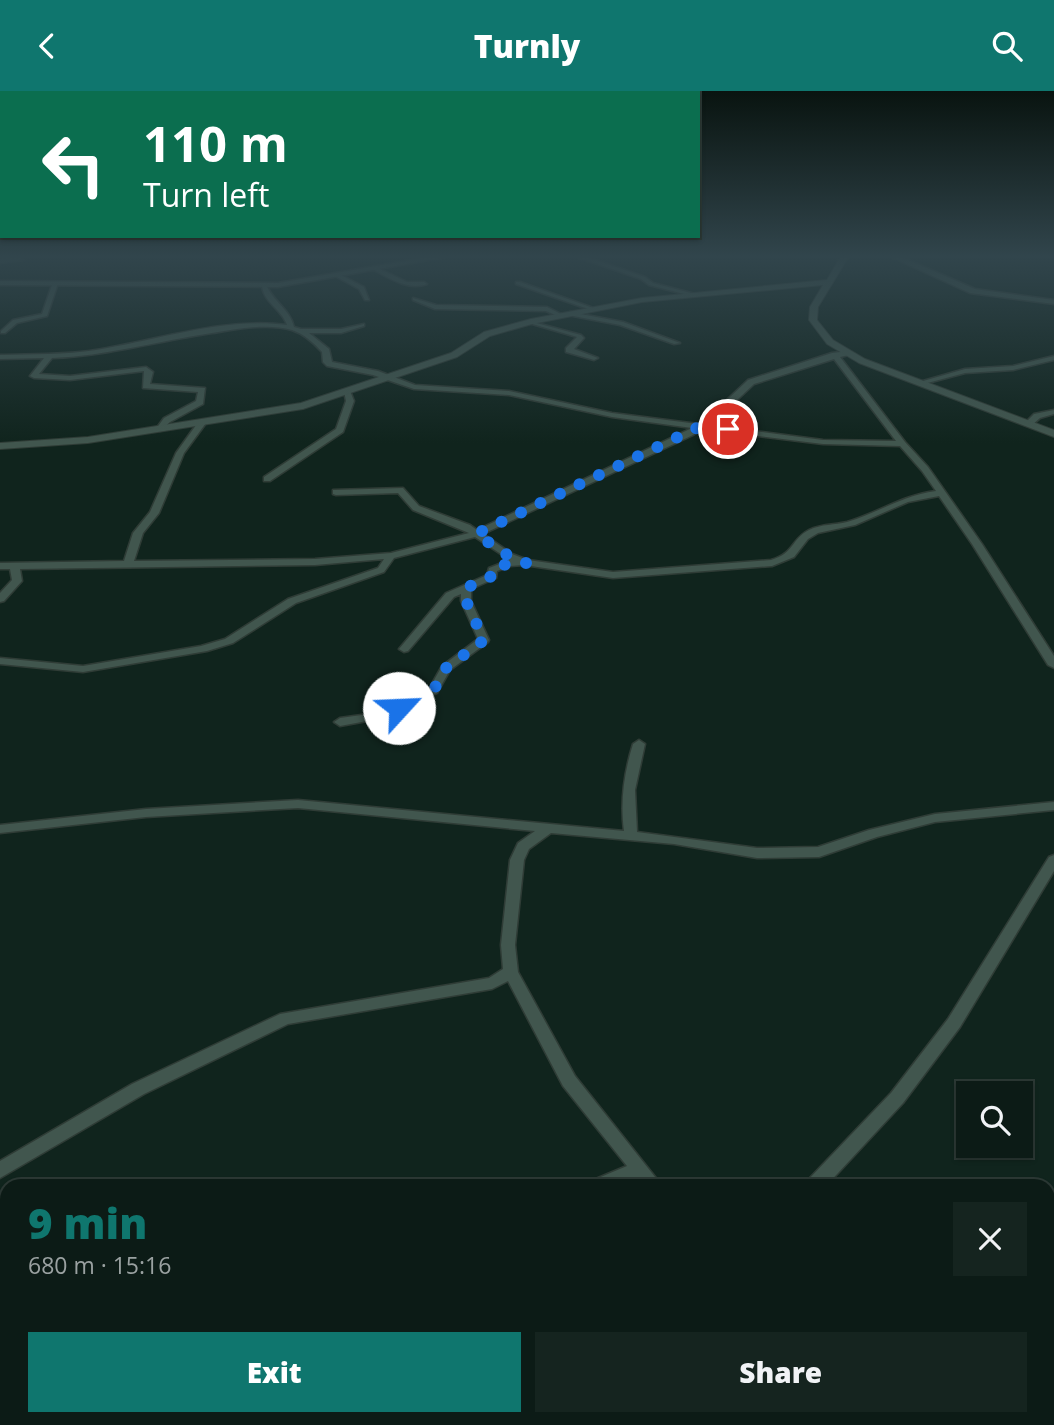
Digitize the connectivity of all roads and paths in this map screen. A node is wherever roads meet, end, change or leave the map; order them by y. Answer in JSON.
{"nodes":[{"id":1,"x":27,"y":318,"type":"edge"},
{"id":2,"x":289,"y":318,"type":"edge"},
{"id":3,"x":550,"y":318,"type":"edge"},
{"id":4,"x":586,"y":318,"type":"edge"},
{"id":5,"x":813,"y":318,"type":"edge"},
{"id":6,"x":531,"y":322,"type":"junction"},
{"id":7,"x":362,"y":325,"type":"dead end"},
{"id":8,"x":295,"y":329,"type":"junction"},
{"id":9,"x":3,"y":332,"type":"dead end"},
{"id":10,"x":676,"y":343,"type":"dead end"},
{"id":11,"x":841,"y":354,"type":"junction"},
{"id":12,"x":50,"y":356,"type":"junction"},
{"id":13,"x":0,"y":357,"type":"edge"},
{"id":14,"x":594,"y":358,"type":"dead end"},
{"id":15,"x":1054,"y":358,"type":"edge"},
{"id":16,"x":388,"y":379,"type":"junction"},
{"id":17,"x":920,"y":383,"type":"junction"},
{"id":18,"x":347,"y":393,"type":"junction"},
{"id":19,"x":1054,"y":412,"type":"edge"},
{"id":20,"x":202,"y":423,"type":"junction"},
{"id":21,"x":1029,"y":423,"type":"junction"},
{"id":22,"x":701,"y":426,"type":"junction"},
{"id":23,"x":160,"y":429,"type":"junction"},
{"id":24,"x":1054,"y":434,"type":"edge"},
{"id":25,"x":902,"y":445,"type":"junction"},
{"id":26,"x":0,"y":446,"type":"edge"},
{"id":27,"x":267,"y":479,"type":"dead end"},
{"id":28,"x":336,"y":492,"type":"dead end"},
{"id":29,"x":941,"y":493,"type":"junction"},
{"id":30,"x":476,"y":534,"type":"junction"},
{"id":31,"x":391,"y":556,"type":"junction"},
{"id":32,"x":526,"y":563,"type":"junction"},
{"id":33,"x":128,"y":564,"type":"junction"},
{"id":34,"x":0,"y":566,"type":"edge"},
{"id":35,"x":15,"y":566,"type":"junction"},
{"id":36,"x":466,"y":588,"type":"junction"},
{"id":37,"x":0,"y":599,"type":"edge"},
{"id":38,"x":404,"y":649,"type":"dead end"},
{"id":39,"x":0,"y":661,"type":"edge"},
{"id":40,"x":1054,"y":665,"type":"edge"},
{"id":41,"x":340,"y":722,"type":"dead end"},
{"id":42,"x":639,"y":744,"type":"dead end"},
{"id":43,"x":1054,"y":806,"type":"edge"},
{"id":44,"x":0,"y":829,"type":"edge"},
{"id":45,"x":546,"y":829,"type":"junction"},
{"id":46,"x":631,"y":837,"type":"junction"},
{"id":47,"x":1054,"y":860,"type":"edge"},
{"id":48,"x":511,"y":972,"type":"junction"},
{"id":49,"x":492,"y":983,"type":"junction"},
{"id":50,"x":519,"y":991,"type":"junction"},
{"id":51,"x":640,"y":1169,"type":"junction"},
{"id":52,"x":0,"y":1170,"type":"edge"},
{"id":53,"x":616,"y":1179,"type":"edge"},
{"id":54,"x":648,"y":1179,"type":"edge"},
{"id":55,"x":822,"y":1179,"type":"edge"}],
"edges":[{"from":1,"to":9,"type":"street"},
{"from":2,"to":8,"type":"street"},
{"from":3,"to":6,"type":"main road"},
{"from":4,"to":10,"type":"street"},
{"from":5,"to":11,"type":"main road"},
{"from":6,"to":14,"type":"street"},
{"from":6,"to":16,"type":"main road"},
{"from":7,"to":8,"type":"street"},
{"from":8,"to":12,"type":"street"},
{"from":8,"to":16,"type":"street"},
{"from":11,"to":17,"type":"main road"},
{"from":11,"to":22,"type":"street"},
{"from":11,"to":25,"type":"street"},
{"from":12,"to":13,"type":"street"},
{"from":12,"to":23,"type":"street"},
{"from":15,"to":17,"type":"street"},
{"from":16,"to":18,"type":"main road"},
{"from":16,"to":22,"type":"street"},
{"from":17,"to":21,"type":"main road"},
{"from":18,"to":20,"type":"main road"},
{"from":18,"to":27,"type":"street"},
{"from":19,"to":21,"type":"street"},
{"from":20,"to":23,"type":"main road"},
{"from":20,"to":33,"type":"street"},
{"from":21,"to":24,"type":"main road"},
{"from":22,"to":25,"type":"street"},
{"from":22,"to":30,"type":"street"},
{"from":23,"to":26,"type":"main road"},
{"from":25,"to":29,"type":"street"},
{"from":28,"to":30,"type":"street"},
{"from":29,"to":32,"type":"street"},
{"from":29,"to":40,"type":"street"},
{"from":30,"to":31,"type":"street"},
{"from":30,"to":32,"type":"street"},
{"from":31,"to":33,"type":"street"},
{"from":31,"to":39,"type":"street"},
{"from":32,"to":36,"type":"street"},
{"from":33,"to":35,"type":"street"},
{"from":34,"to":35,"type":"street"},
{"from":35,"to":37,"type":"street"},
{"from":36,"to":38,"type":"street"},
{"from":36,"to":41,"type":"street"},
{"from":42,"to":46,"type":"street"},
{"from":43,"to":46,"type":"street"},
{"from":44,"to":45,"type":"street"},
{"from":45,"to":46,"type":"street"},
{"from":45,"to":48,"type":"street"},
{"from":47,"to":55,"type":"street"},
{"from":48,"to":49,"type":"street"},
{"from":48,"to":50,"type":"street"},
{"from":49,"to":50,"type":"street"},
{"from":49,"to":52,"type":"street"},
{"from":50,"to":51,"type":"street"},
{"from":51,"to":53,"type":"street"},
{"from":51,"to":54,"type":"street"}]}
